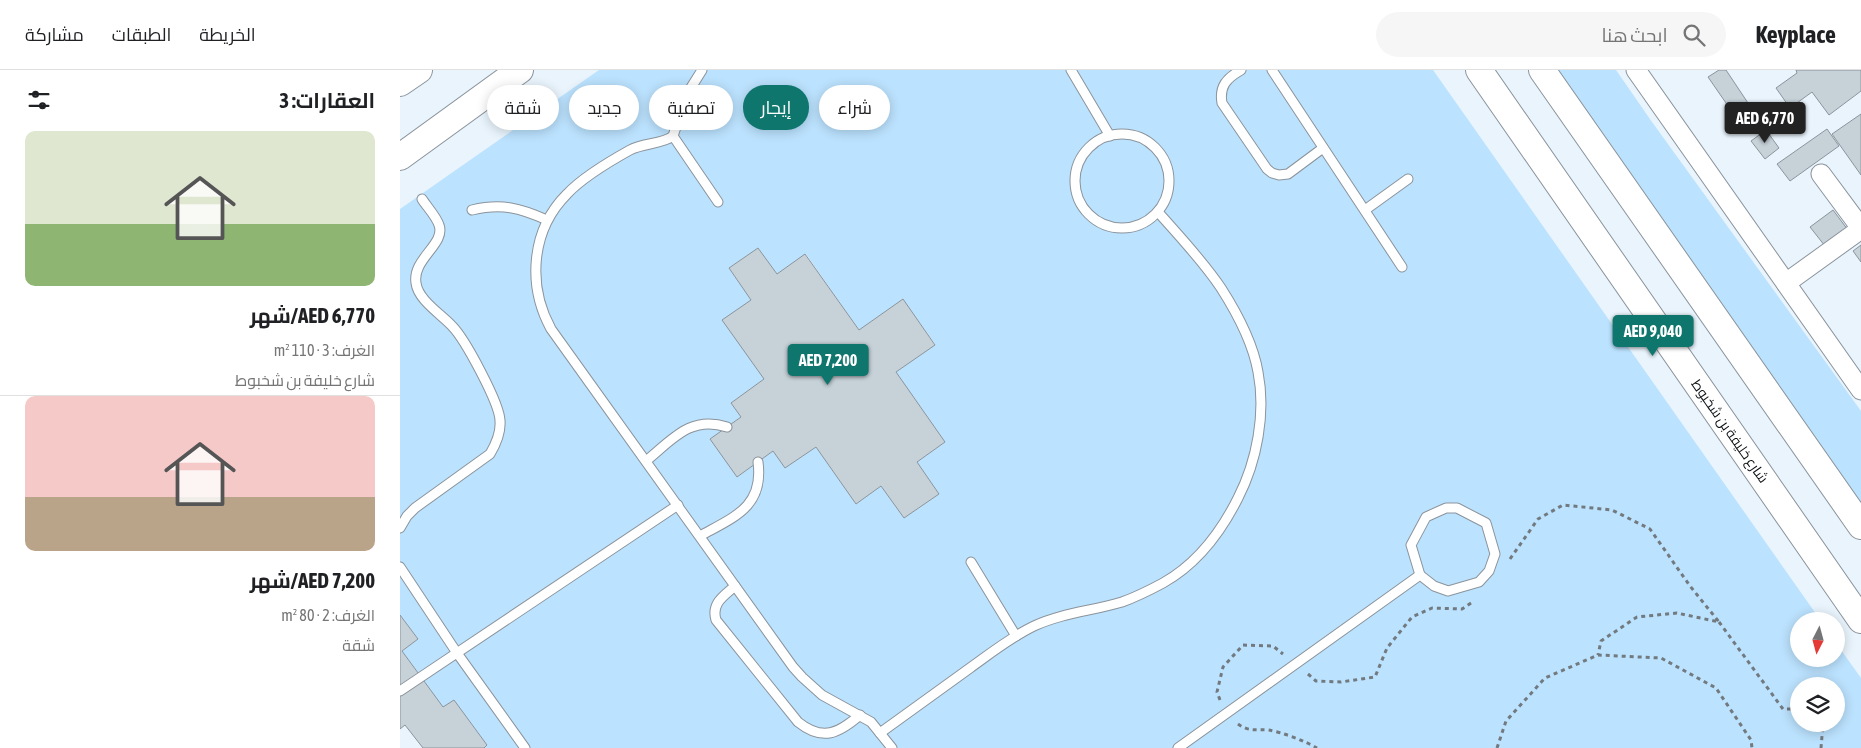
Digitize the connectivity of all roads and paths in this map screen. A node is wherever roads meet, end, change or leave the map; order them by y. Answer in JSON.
{"nodes":[{"id":1,"x":419,"y":70,"type":"edge"},
{"id":2,"x":520,"y":70,"type":"edge"},
{"id":3,"x":702,"y":70,"type":"edge"},
{"id":4,"x":1071,"y":70,"type":"edge"},
{"id":5,"x":1241,"y":70,"type":"edge"},
{"id":6,"x":1272,"y":70,"type":"edge"},
{"id":7,"x":1479,"y":70,"type":"edge"},
{"id":8,"x":1542,"y":70,"type":"edge"},
{"id":9,"x":1636,"y":70,"type":"edge"},
{"id":10,"x":400,"y":83,"type":"edge"},
{"id":11,"x":673,"y":136,"type":"junction"},
{"id":12,"x":1110,"y":136,"type":"junction"},
{"id":13,"x":1323,"y":148,"type":"junction"},
{"id":14,"x":400,"y":157,"type":"edge"},
{"id":15,"x":1821,"y":174,"type":"dead end"},
{"id":16,"x":1408,"y":179,"type":"dead end"},
{"id":17,"x":422,"y":199,"type":"dead end"},
{"id":18,"x":718,"y":202,"type":"dead end"},
{"id":19,"x":472,"y":210,"type":"dead end"},
{"id":20,"x":1365,"y":210,"type":"junction"},
{"id":21,"x":1158,"y":212,"type":"junction"},
{"id":22,"x":547,"y":220,"type":"junction"},
{"id":23,"x":1861,"y":229,"type":"edge"},
{"id":24,"x":1402,"y":267,"type":"dead end"},
{"id":25,"x":1786,"y":283,"type":"junction"},
{"id":26,"x":1861,"y":390,"type":"edge"},
{"id":27,"x":727,"y":427,"type":"dead end"},
{"id":28,"x":646,"y":461,"type":"junction"},
{"id":29,"x":758,"y":462,"type":"dead end"},
{"id":30,"x":678,"y":505,"type":"junction"},
{"id":31,"x":1861,"y":526,"type":"edge"},
{"id":32,"x":400,"y":528,"type":"edge"},
{"id":33,"x":700,"y":536,"type":"junction"},
{"id":34,"x":971,"y":562,"type":"dead end"},
{"id":35,"x":1507,"y":564,"type":"dead end"},
{"id":36,"x":400,"y":567,"type":"edge"},
{"id":37,"x":1420,"y":576,"type":"junction"},
{"id":38,"x":735,"y":586,"type":"junction"},
{"id":39,"x":1477,"y":600,"type":"dead end"},
{"id":40,"x":1861,"y":620,"type":"edge"},
{"id":41,"x":1719,"y":622,"type":"junction"},
{"id":42,"x":1016,"y":636,"type":"junction"},
{"id":43,"x":457,"y":652,"type":"junction"},
{"id":44,"x":1598,"y":655,"type":"junction"},
{"id":45,"x":1297,"y":664,"type":"junction"},
{"id":46,"x":400,"y":691,"type":"edge"},
{"id":47,"x":1790,"y":709,"type":"edge"},
{"id":48,"x":860,"y":715,"type":"junction"},
{"id":49,"x":1226,"y":715,"type":"junction"},
{"id":50,"x":1822,"y":732,"type":"edge"},
{"id":51,"x":880,"y":733,"type":"junction"},
{"id":52,"x":525,"y":748,"type":"edge"},
{"id":53,"x":892,"y":748,"type":"edge"},
{"id":54,"x":1178,"y":748,"type":"edge"},
{"id":55,"x":1317,"y":748,"type":"edge"},
{"id":56,"x":1498,"y":748,"type":"edge"},
{"id":57,"x":1752,"y":748,"type":"edge"},
{"id":58,"x":1821,"y":748,"type":"edge"}],
"edges":[{"from":1,"to":10,"type":"main road"},
{"from":2,"to":14,"type":"main road"},
{"from":3,"to":11,"type":"lane"},
{"from":4,"to":12,"type":"lane"},
{"from":5,"to":13,"type":"lane"},
{"from":6,"to":13,"type":"lane"},
{"from":7,"to":40,"type":"main road","name":"شارع خليفة بن شخبوط"},
{"from":8,"to":31,"type":"main road"},
{"from":9,"to":25,"type":"street"},
{"from":11,"to":18,"type":"lane"},
{"from":11,"to":22,"type":"lane"},
{"from":12,"to":21,"type":"lane"},
{"from":12,"to":21,"type":"lane"},
{"from":13,"to":20,"type":"lane"},
{"from":15,"to":23,"type":"street"},
{"from":16,"to":20,"type":"lane"},
{"from":17,"to":32,"type":"lane"},
{"from":19,"to":22,"type":"lane"},
{"from":20,"to":24,"type":"lane"},
{"from":21,"to":42,"type":"lane"},
{"from":22,"to":28,"type":"lane"},
{"from":23,"to":25,"type":"street"},
{"from":25,"to":26,"type":"street"},
{"from":27,"to":28,"type":"lane"},
{"from":28,"to":30,"type":"lane"},
{"from":29,"to":33,"type":"lane"},
{"from":30,"to":33,"type":"lane"},
{"from":30,"to":43,"type":"lane"},
{"from":33,"to":38,"type":"lane"},
{"from":34,"to":42,"type":"lane"},
{"from":35,"to":41,"type":"path"},
{"from":36,"to":43,"type":"lane"},
{"from":37,"to":37,"type":"lane"},
{"from":37,"to":45,"type":"lane"},
{"from":38,"to":48,"type":"lane"},
{"from":38,"to":48,"type":"lane"},
{"from":39,"to":45,"type":"path"},
{"from":41,"to":44,"type":"path"},
{"from":41,"to":47,"type":"path"},
{"from":42,"to":51,"type":"lane"},
{"from":43,"to":46,"type":"lane"},
{"from":43,"to":52,"type":"lane"},
{"from":44,"to":56,"type":"path"},
{"from":44,"to":57,"type":"path"},
{"from":45,"to":49,"type":"lane"},
{"from":45,"to":49,"type":"path"},
{"from":48,"to":51,"type":"lane"},
{"from":49,"to":54,"type":"lane"},
{"from":49,"to":55,"type":"path"},
{"from":50,"to":58,"type":"path"},
{"from":51,"to":53,"type":"lane"}]}
